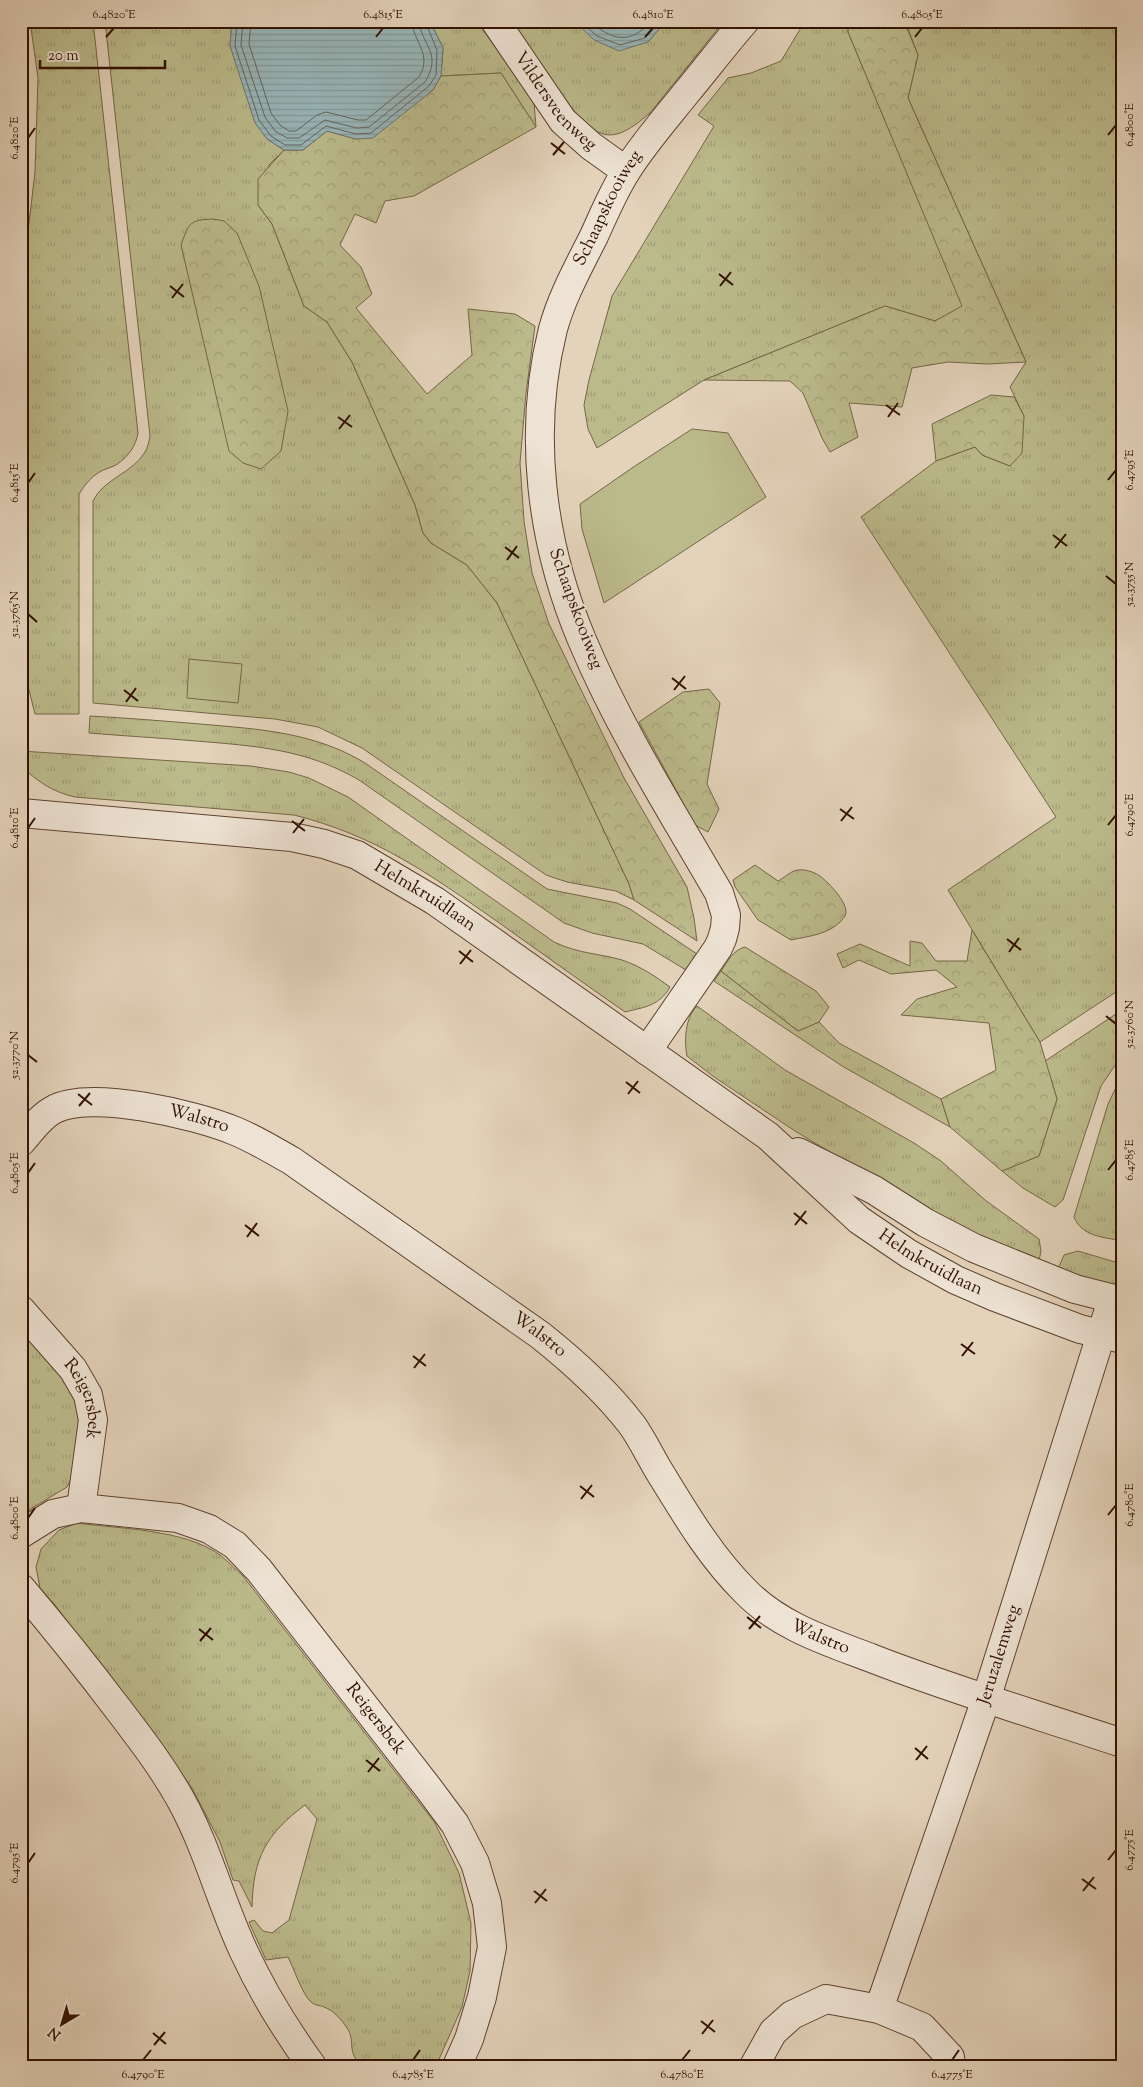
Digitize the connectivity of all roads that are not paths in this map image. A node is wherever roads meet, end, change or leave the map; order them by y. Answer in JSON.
{"nodes":[{"id":1,"x":495,"y":21,"type":"edge"},
{"id":2,"x":745,"y":21,"type":"edge"},
{"id":3,"x":626,"y":172,"type":"junction"},
{"id":4,"x":21,"y":813,"type":"edge"},
{"id":5,"x":647,"y":1051,"type":"junction"},
{"id":6,"x":768,"y":1136,"type":"junction"},
{"id":7,"x":21,"y":1142,"type":"edge"},
{"id":8,"x":1117,"y":1300,"type":"edge"},
{"id":9,"x":21,"y":1310,"type":"edge"},
{"id":10,"x":1112,"y":1337,"type":"edge"},
{"id":11,"x":81,"y":1508,"type":"junction"},
{"id":12,"x":21,"y":1534,"type":"edge"},
{"id":13,"x":21,"y":1588,"type":"edge"},
{"id":14,"x":986,"y":1699,"type":"junction"},
{"id":15,"x":1122,"y":1743,"type":"edge"},
{"id":16,"x":879,"y":2009,"type":"junction"},
{"id":17,"x":312,"y":2066,"type":"edge"},
{"id":18,"x":457,"y":2066,"type":"edge"},
{"id":19,"x":754,"y":2066,"type":"edge"},
{"id":20,"x":951,"y":2066,"type":"edge"}],
"edges":[{"from":1,"to":3,"type":"street","name":"Vildersveenweg"},
{"from":2,"to":3,"type":"street","name":"Schaapskooiweg"},
{"from":3,"to":5,"type":"street","name":"Schaapskooiweg"},
{"from":4,"to":5,"type":"street","name":"Helmkruidlaan"},
{"from":5,"to":6,"type":"street","name":"Helmkruidlaan"},
{"from":6,"to":8,"type":"street","name":"Helmkruidlaan"},
{"from":6,"to":10,"type":"street","name":"Helmkruidlaan"},
{"from":7,"to":14,"type":"street","name":"Walstro"},
{"from":8,"to":10,"type":"street","name":"Jeruzalemweg"},
{"from":9,"to":11,"type":"street","name":"Reigersbek"},
{"from":10,"to":14,"type":"street","name":"Jeruzalemweg"},
{"from":11,"to":12,"type":"street","name":"Reigersbek"},
{"from":11,"to":18,"type":"street","name":"Reigersbek"},
{"from":13,"to":17,"type":"street"},
{"from":14,"to":15,"type":"street","name":"Walstro"},
{"from":14,"to":16,"type":"street","name":"Jeruzalemweg"},
{"from":16,"to":19,"type":"street"},
{"from":16,"to":20,"type":"street"}]}
